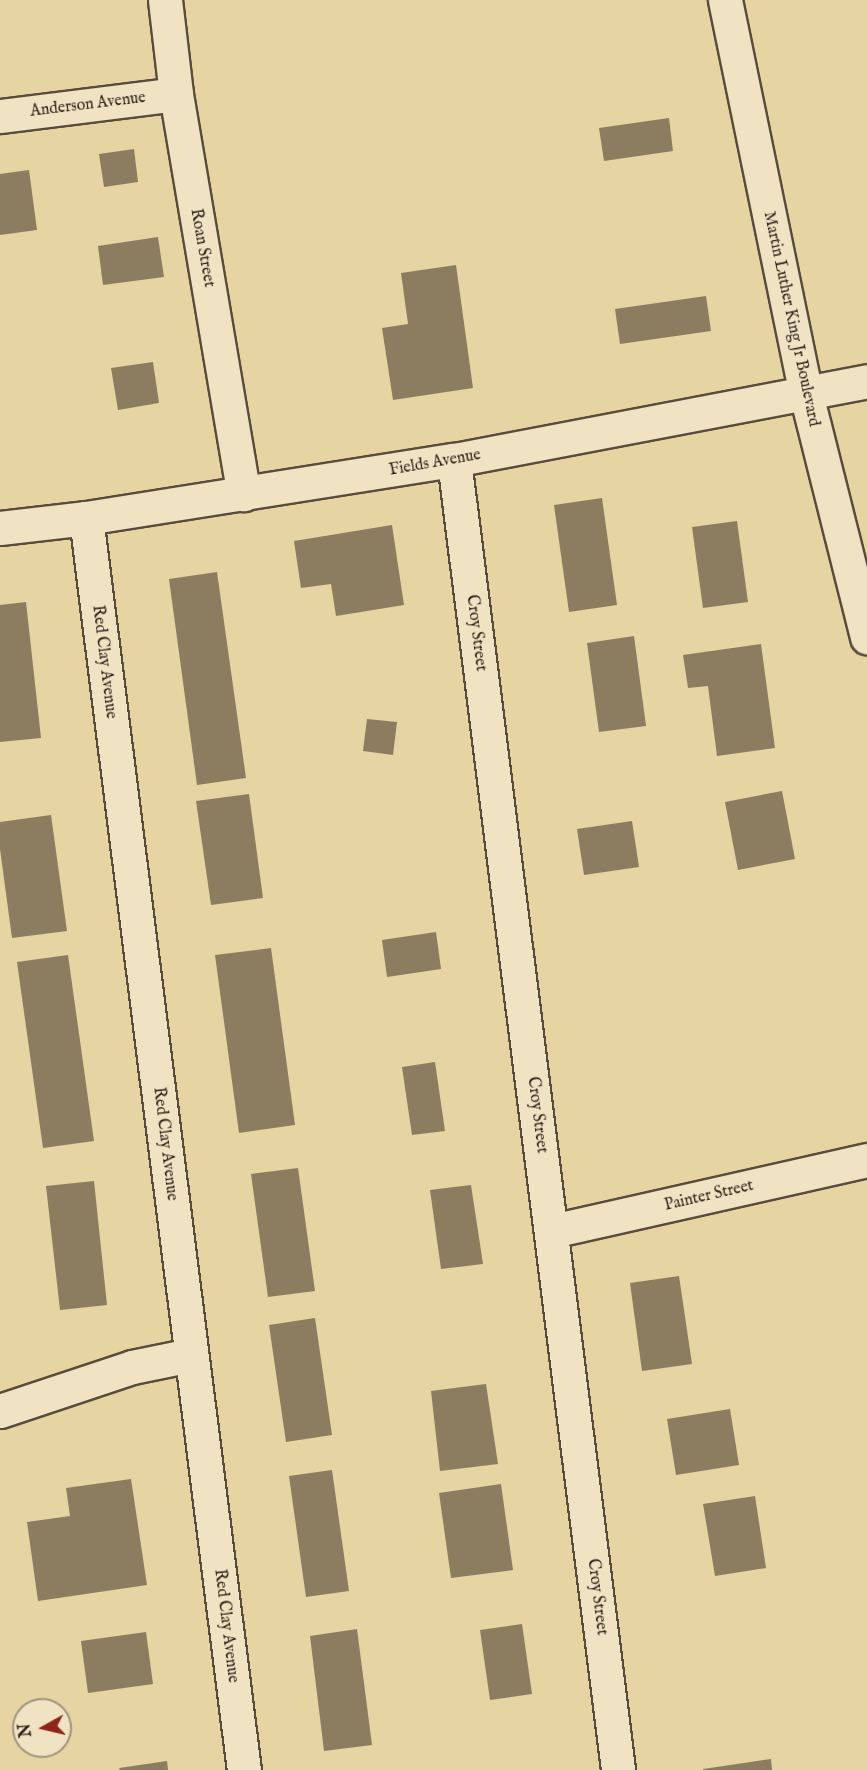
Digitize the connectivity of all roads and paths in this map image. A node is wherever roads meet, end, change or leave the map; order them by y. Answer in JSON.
{"nodes":[{"id":1,"x":165,"y":0,"type":"edge"},
{"id":2,"x":725,"y":0,"type":"edge"},
{"id":3,"x":176,"y":94,"type":"junction"},
{"id":4,"x":0,"y":116,"type":"edge"},
{"id":5,"x":867,"y":381,"type":"edge"},
{"id":6,"x":806,"y":394,"type":"junction"},
{"id":7,"x":454,"y":460,"type":"junction"},
{"id":8,"x":244,"y":494,"type":"junction"},
{"id":9,"x":86,"y":518,"type":"junction"},
{"id":10,"x":0,"y":528,"type":"edge"},
{"id":11,"x":867,"y":637,"type":"edge"},
{"id":12,"x":867,"y":1160,"type":"edge"},
{"id":13,"x":552,"y":1231,"type":"junction"},
{"id":14,"x":191,"y":1355,"type":"junction"},
{"id":15,"x":0,"y":1411,"type":"edge"},
{"id":16,"x":244,"y":1770,"type":"edge"},
{"id":17,"x":618,"y":1770,"type":"edge"}],
"edges":[{"from":1,"to":3,"type":"street","name":"Roan Street"},
{"from":2,"to":6,"type":"street","name":"Martin Luther King Jr Boulevard"},
{"from":3,"to":4,"type":"street","name":"Anderson Avenue"},
{"from":3,"to":8,"type":"street","name":"Roan Street"},
{"from":5,"to":6,"type":"street","name":"Fields Avenue"},
{"from":6,"to":7,"type":"street","name":"Fields Avenue"},
{"from":6,"to":11,"type":"street","name":"Martin Luther King Jr Boulevard"},
{"from":7,"to":8,"type":"street","name":"Fields Avenue"},
{"from":7,"to":13,"type":"street","name":"Croy Street"},
{"from":8,"to":9,"type":"street","name":"Fields Avenue"},
{"from":9,"to":10,"type":"street","name":"Fields Avenue"},
{"from":9,"to":14,"type":"street","name":"Red Clay Avenue"},
{"from":12,"to":13,"type":"street","name":"Painter Street"},
{"from":13,"to":17,"type":"street","name":"Croy Street"},
{"from":14,"to":15,"type":"street"},
{"from":14,"to":16,"type":"street","name":"Red Clay Avenue"}]}
